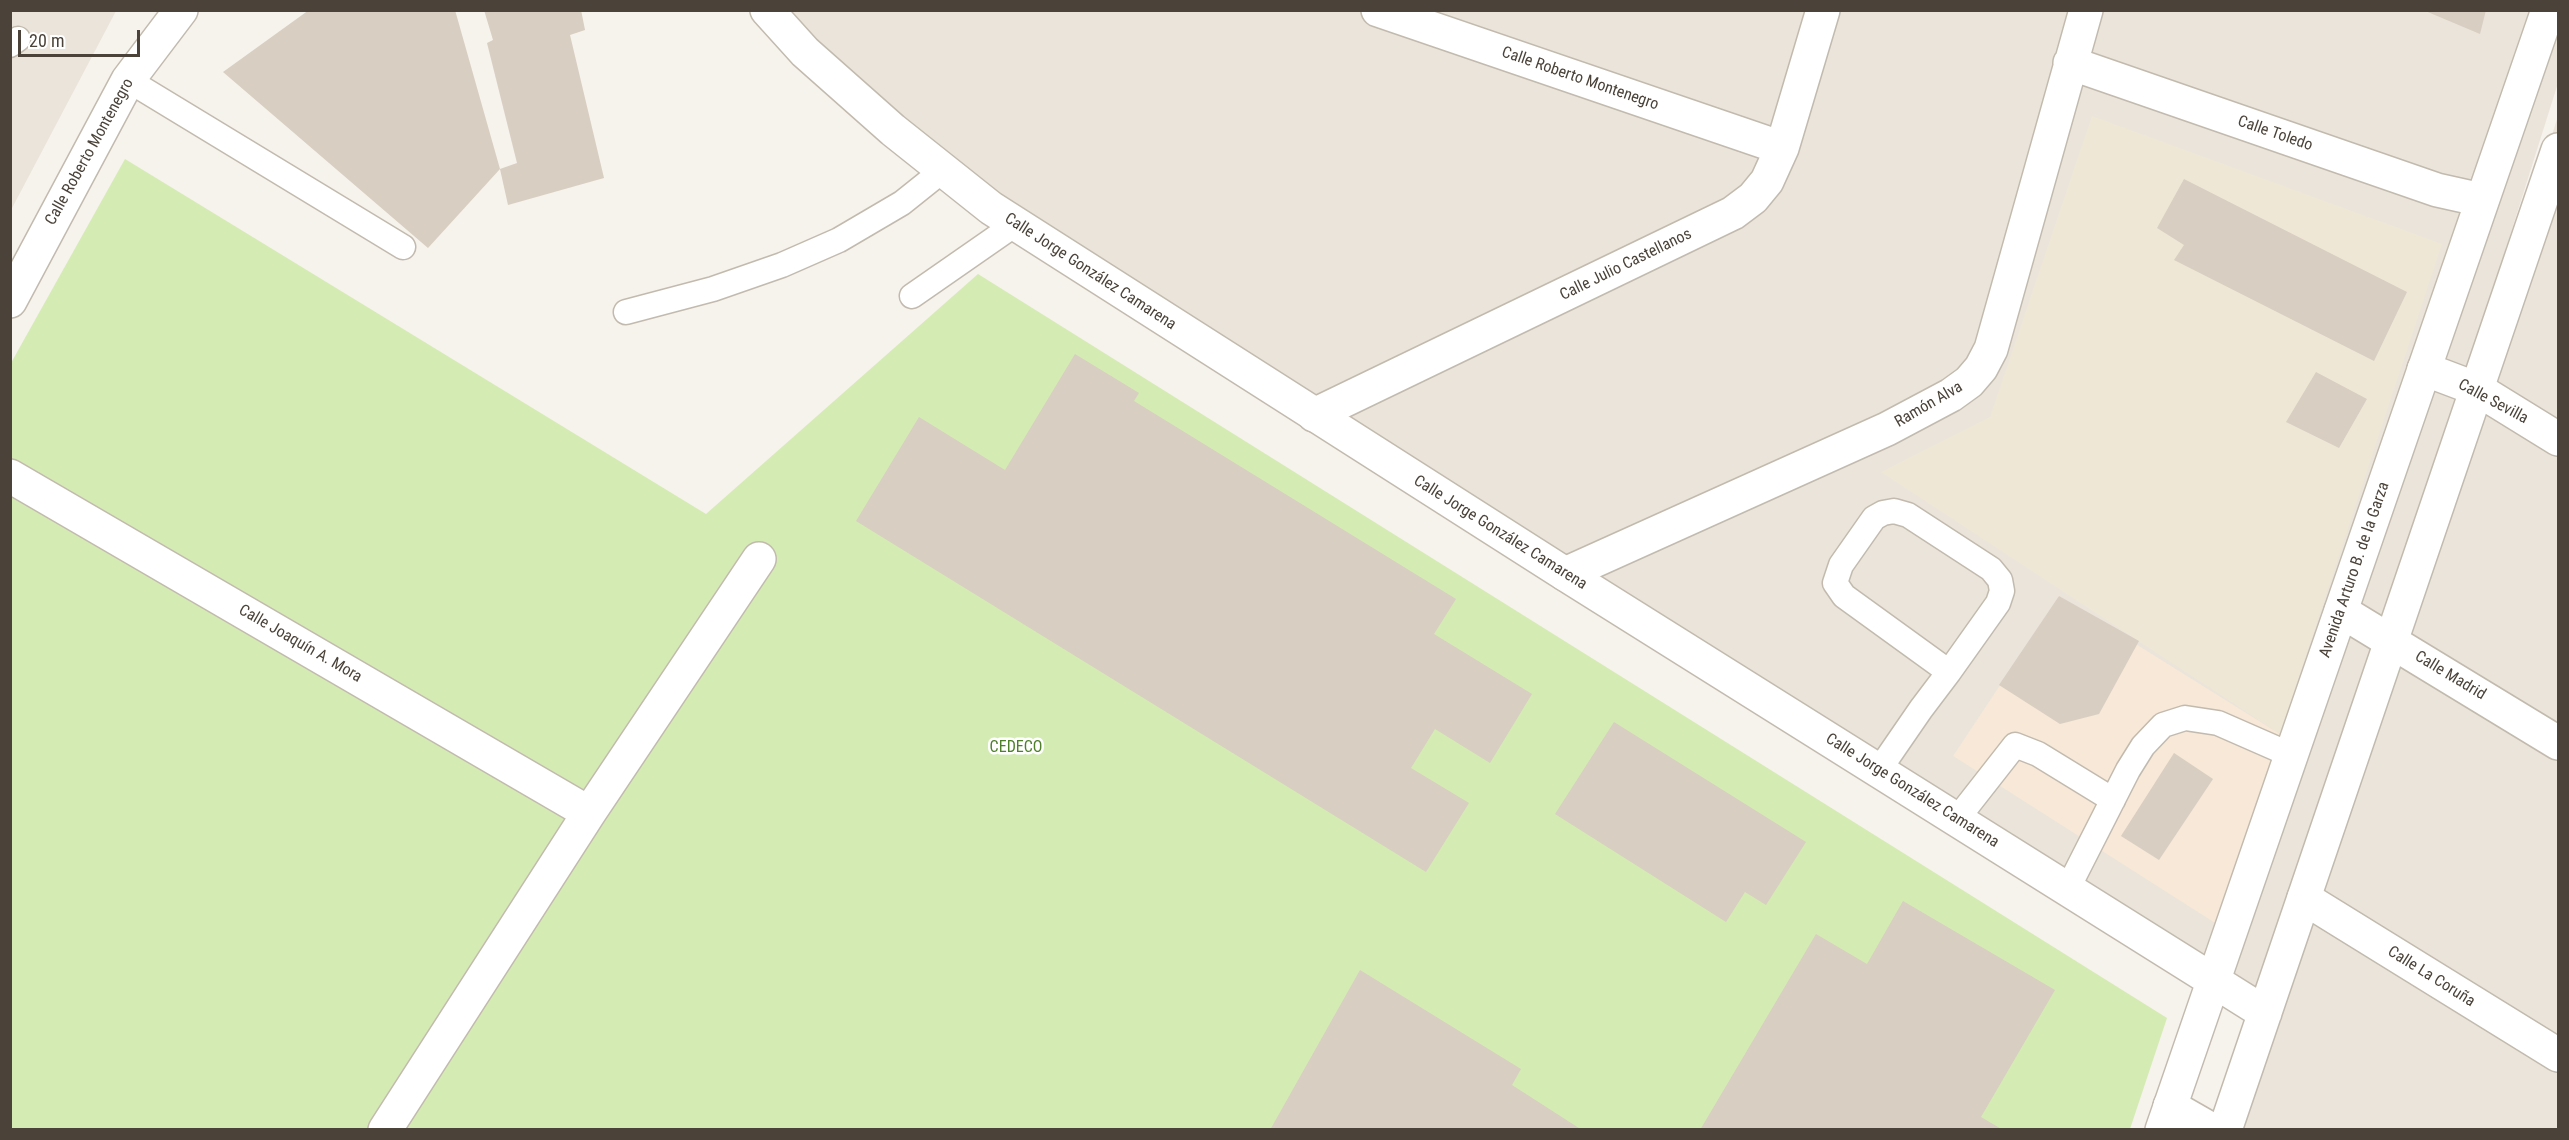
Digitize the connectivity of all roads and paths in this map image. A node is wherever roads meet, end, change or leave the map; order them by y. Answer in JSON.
{"nodes":[{"id":1,"x":181,"y":10,"type":"edge"},
{"id":2,"x":767,"y":10,"type":"edge"},
{"id":3,"x":1378,"y":10,"type":"edge"},
{"id":4,"x":1823,"y":10,"type":"edge"},
{"id":5,"x":2086,"y":10,"type":"edge"},
{"id":6,"x":2548,"y":10,"type":"edge"},
{"id":7,"x":2070,"y":63,"type":"junction"},
{"id":8,"x":128,"y":80,"type":"junction"},
{"id":9,"x":1782,"y":148,"type":"junction"},
{"id":10,"x":2558,"y":151,"type":"edge"},
{"id":11,"x":942,"y":171,"type":"junction"},
{"id":12,"x":2482,"y":200,"type":"junction"},
{"id":13,"x":1017,"y":224,"type":"junction"},
{"id":14,"x":403,"y":247,"type":"dead end"},
{"id":15,"x":912,"y":296,"type":"dead end"},
{"id":16,"x":10,"y":301,"type":"edge"},
{"id":17,"x":626,"y":312,"type":"dead end"},
{"id":18,"x":2424,"y":369,"type":"junction"},
{"id":19,"x":2477,"y":389,"type":"junction"},
{"id":20,"x":1314,"y":415,"type":"junction"},
{"id":21,"x":2559,"y":439,"type":"edge"},
{"id":22,"x":10,"y":476,"type":"edge"},
{"id":23,"x":759,"y":559,"type":"dead end"},
{"id":24,"x":1565,"y":574,"type":"junction"},
{"id":25,"x":2341,"y":610,"type":"junction"},
{"id":26,"x":2392,"y":640,"type":"junction"},
{"id":27,"x":1949,"y":672,"type":"junction"},
{"id":28,"x":2559,"y":742,"type":"edge"},
{"id":29,"x":2292,"y":755,"type":"junction"},
{"id":30,"x":1879,"y":770,"type":"junction"},
{"id":31,"x":2113,"y":800,"type":"junction"},
{"id":32,"x":589,"y":813,"type":"junction"},
{"id":33,"x":1957,"y":819,"type":"junction"},
{"id":34,"x":2067,"y":890,"type":"junction"},
{"id":35,"x":2304,"y":898,"type":"junction"},
{"id":36,"x":2214,"y":981,"type":"junction"},
{"id":37,"x":2265,"y":1013,"type":"junction"},
{"id":38,"x":2559,"y":1055,"type":"edge"},
{"id":39,"x":2166,"y":1118,"type":"edge"},
{"id":40,"x":385,"y":1130,"type":"edge"},
{"id":41,"x":2212,"y":1130,"type":"edge"},
{"id":42,"x":2225,"y":1130,"type":"edge"}],
"edges":[{"from":1,"to":8,"type":"street","name":"Calle Roberto Montenegro"},
{"from":2,"to":11,"type":"street","name":"Calle Jorge González Camarena"},
{"from":3,"to":9,"type":"street","name":"Calle Roberto Montenegro"},
{"from":4,"to":9,"type":"street","name":"Calle Julio Castellanos"},
{"from":5,"to":7,"type":"street","name":"Ramón Alva"},
{"from":6,"to":12,"type":"street","name":"Avenida Arturo B. de la Garza"},
{"from":7,"to":12,"type":"street","name":"Calle Toledo"},
{"from":7,"to":24,"type":"street","name":"Ramón Alva"},
{"from":8,"to":14,"type":"lane"},
{"from":8,"to":16,"type":"street","name":"Calle Roberto Montenegro"},
{"from":9,"to":20,"type":"street","name":"Calle Julio Castellanos"},
{"from":10,"to":19,"type":"street"},
{"from":11,"to":13,"type":"street","name":"Calle Jorge González Camarena"},
{"from":11,"to":17,"type":"lane"},
{"from":12,"to":18,"type":"street","name":"Avenida Arturo B. de la Garza"},
{"from":13,"to":15,"type":"lane"},
{"from":13,"to":20,"type":"street","name":"Calle Jorge González Camarena"},
{"from":18,"to":19,"type":"street","name":"Calle Sevilla"},
{"from":18,"to":25,"type":"street","name":"Avenida Arturo B. de la Garza"},
{"from":19,"to":21,"type":"street","name":"Calle Sevilla"},
{"from":19,"to":26,"type":"street"},
{"from":20,"to":24,"type":"street","name":"Calle Jorge González Camarena"},
{"from":22,"to":32,"type":"street","name":"Calle Joaquín A. Mora"},
{"from":23,"to":32,"type":"street"},
{"from":24,"to":30,"type":"street","name":"Calle Jorge González Camarena"},
{"from":25,"to":26,"type":"street","name":"Calle Madrid"},
{"from":25,"to":29,"type":"street","name":"Avenida Arturo B. de la Garza"},
{"from":26,"to":28,"type":"street","name":"Calle Madrid"},
{"from":26,"to":35,"type":"street"},
{"from":27,"to":27,"type":"lane"},
{"from":27,"to":30,"type":"lane"},
{"from":29,"to":31,"type":"lane"},
{"from":29,"to":36,"type":"street","name":"Avenida Arturo B. de la Garza"},
{"from":30,"to":33,"type":"street","name":"Calle Jorge González Camarena"},
{"from":31,"to":33,"type":"lane"},
{"from":31,"to":34,"type":"lane"},
{"from":32,"to":40,"type":"street"},
{"from":33,"to":34,"type":"street","name":"Calle Jorge González Camarena"},
{"from":34,"to":36,"type":"street","name":"Calle Jorge González Camarena"},
{"from":35,"to":37,"type":"street"},
{"from":35,"to":38,"type":"street","name":"Calle La Coruña"},
{"from":36,"to":37,"type":"street","name":"Calle Jorge González Camarena"},
{"from":36,"to":39,"type":"street","name":"Avenida Arturo B. de la Garza"},
{"from":37,"to":42,"type":"street"},
{"from":39,"to":41,"type":"street"}]}
